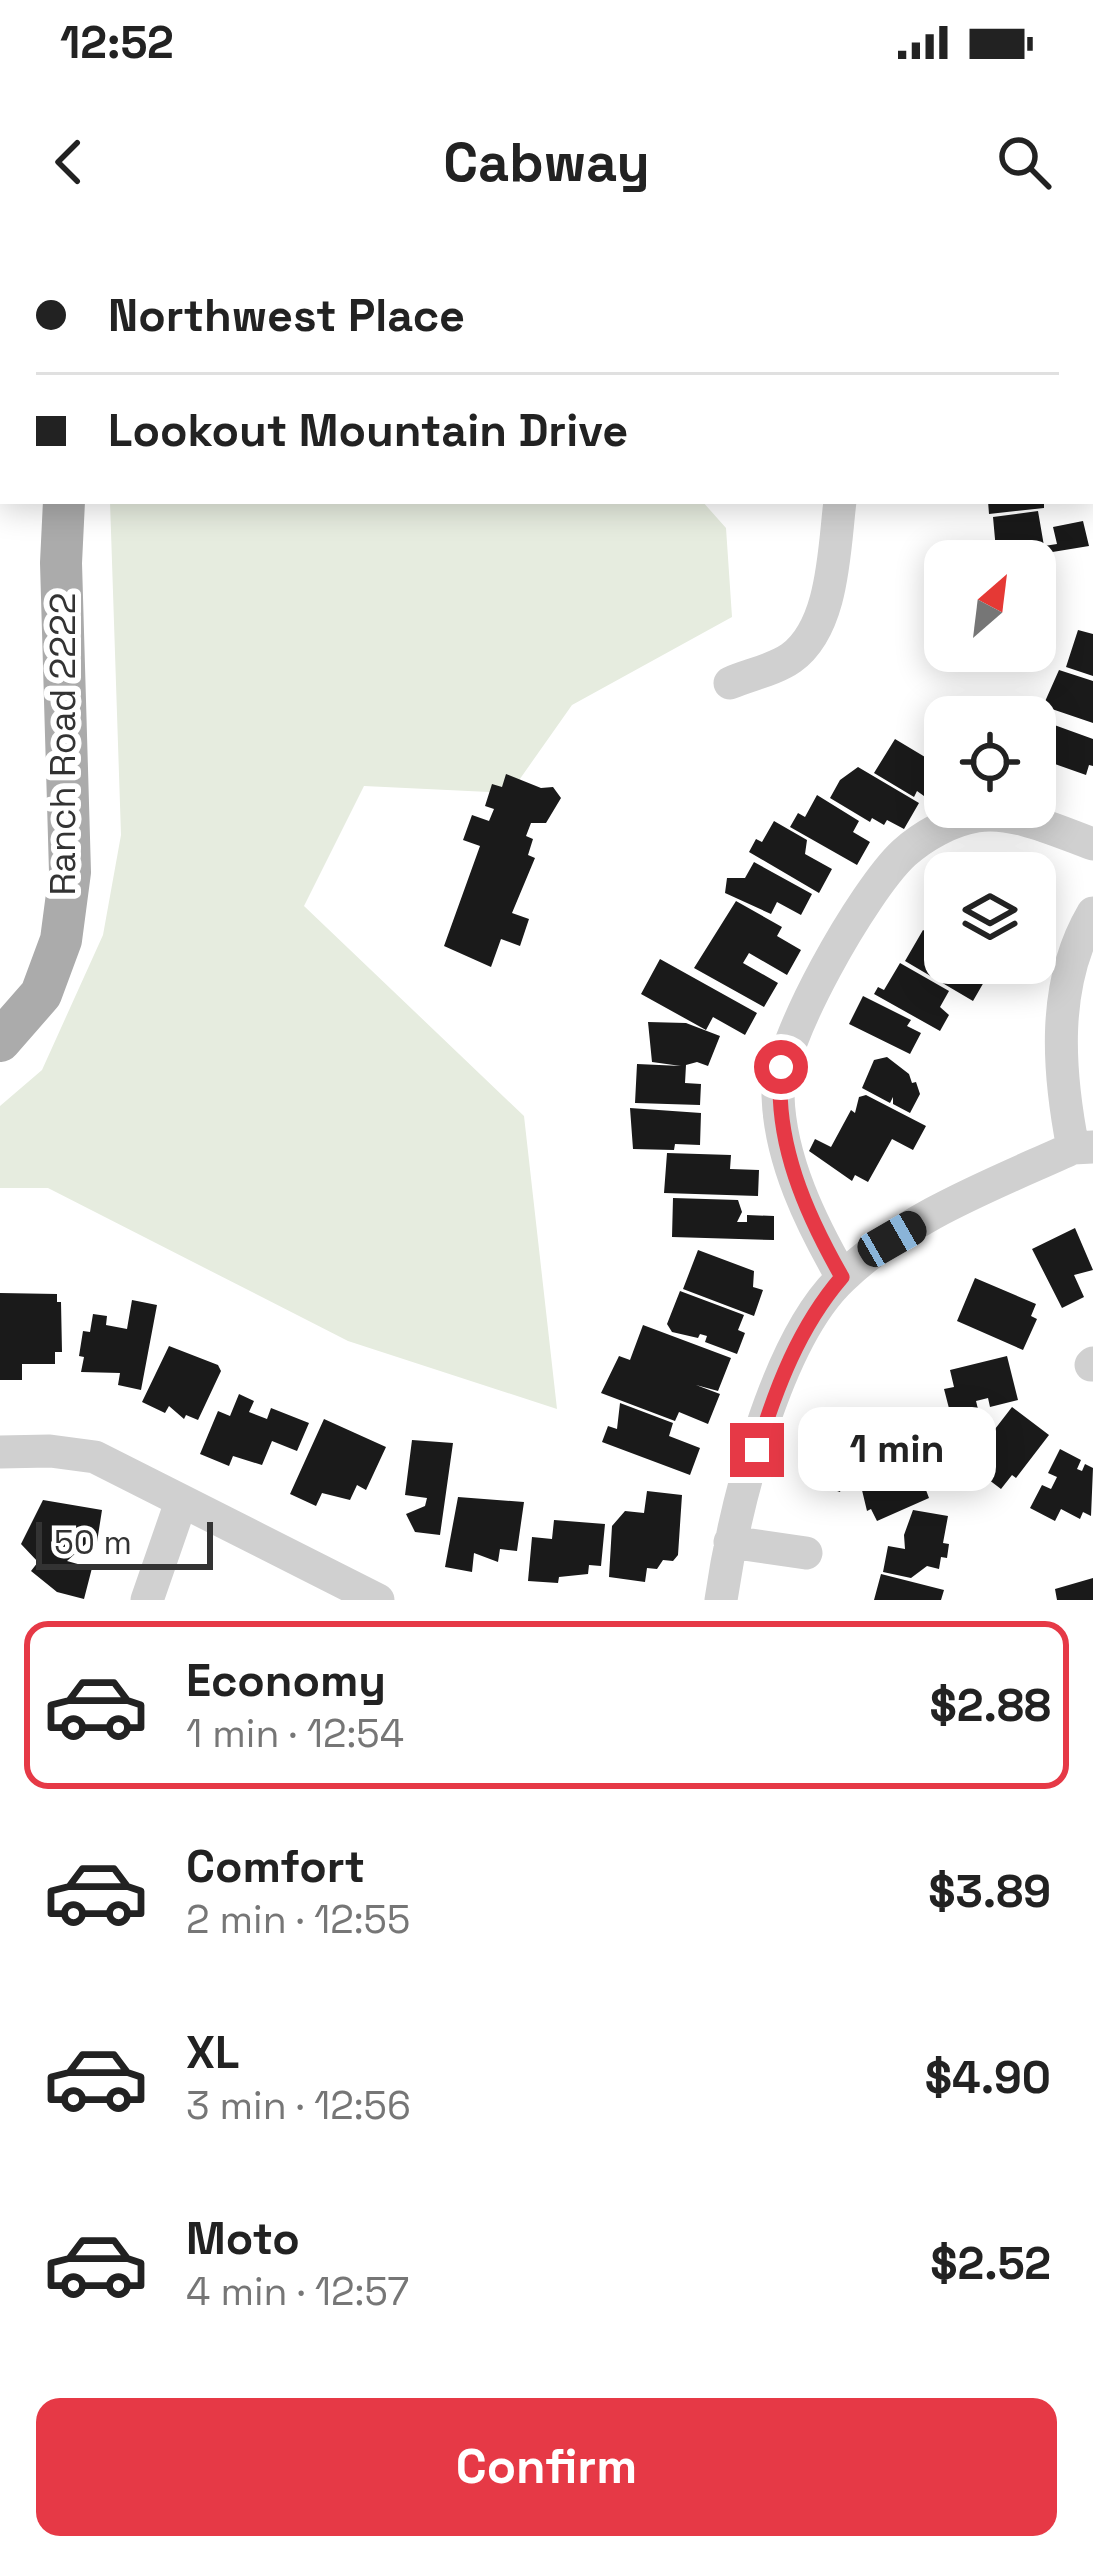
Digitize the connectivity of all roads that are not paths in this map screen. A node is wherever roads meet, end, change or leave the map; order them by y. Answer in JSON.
{"nodes":[{"id":1,"x":64,"y":504,"type":"edge"},
{"id":2,"x":841,"y":504,"type":"edge"},
{"id":3,"x":730,"y":683,"type":"dead end"},
{"id":4,"x":1093,"y":844,"type":"edge"},
{"id":5,"x":1093,"y":913,"type":"edge"},
{"id":6,"x":0,"y":1041,"type":"edge"},
{"id":7,"x":1083,"y":1148,"type":"edge"},
{"id":8,"x":842,"y":1277,"type":"junction"},
{"id":9,"x":0,"y":1452,"type":"edge"},
{"id":10,"x":181,"y":1502,"type":"junction"},
{"id":11,"x":730,"y":1542,"type":"junction"},
{"id":12,"x":806,"y":1553,"type":"dead end"},
{"id":13,"x":147,"y":1600,"type":"edge"},
{"id":14,"x":378,"y":1600,"type":"edge"},
{"id":15,"x":722,"y":1600,"type":"edge"}],
"edges":[{"from":1,"to":6,"type":"main road","name":"Ranch Road 2222"},
{"from":2,"to":3,"type":"street"},
{"from":4,"to":8,"type":"street"},
{"from":5,"to":7,"type":"street"},
{"from":7,"to":8,"type":"street"},
{"from":8,"to":11,"type":"street"},
{"from":9,"to":10,"type":"street"},
{"from":10,"to":13,"type":"street"},
{"from":10,"to":14,"type":"street"},
{"from":11,"to":12,"type":"street"},
{"from":11,"to":15,"type":"street"}]}
